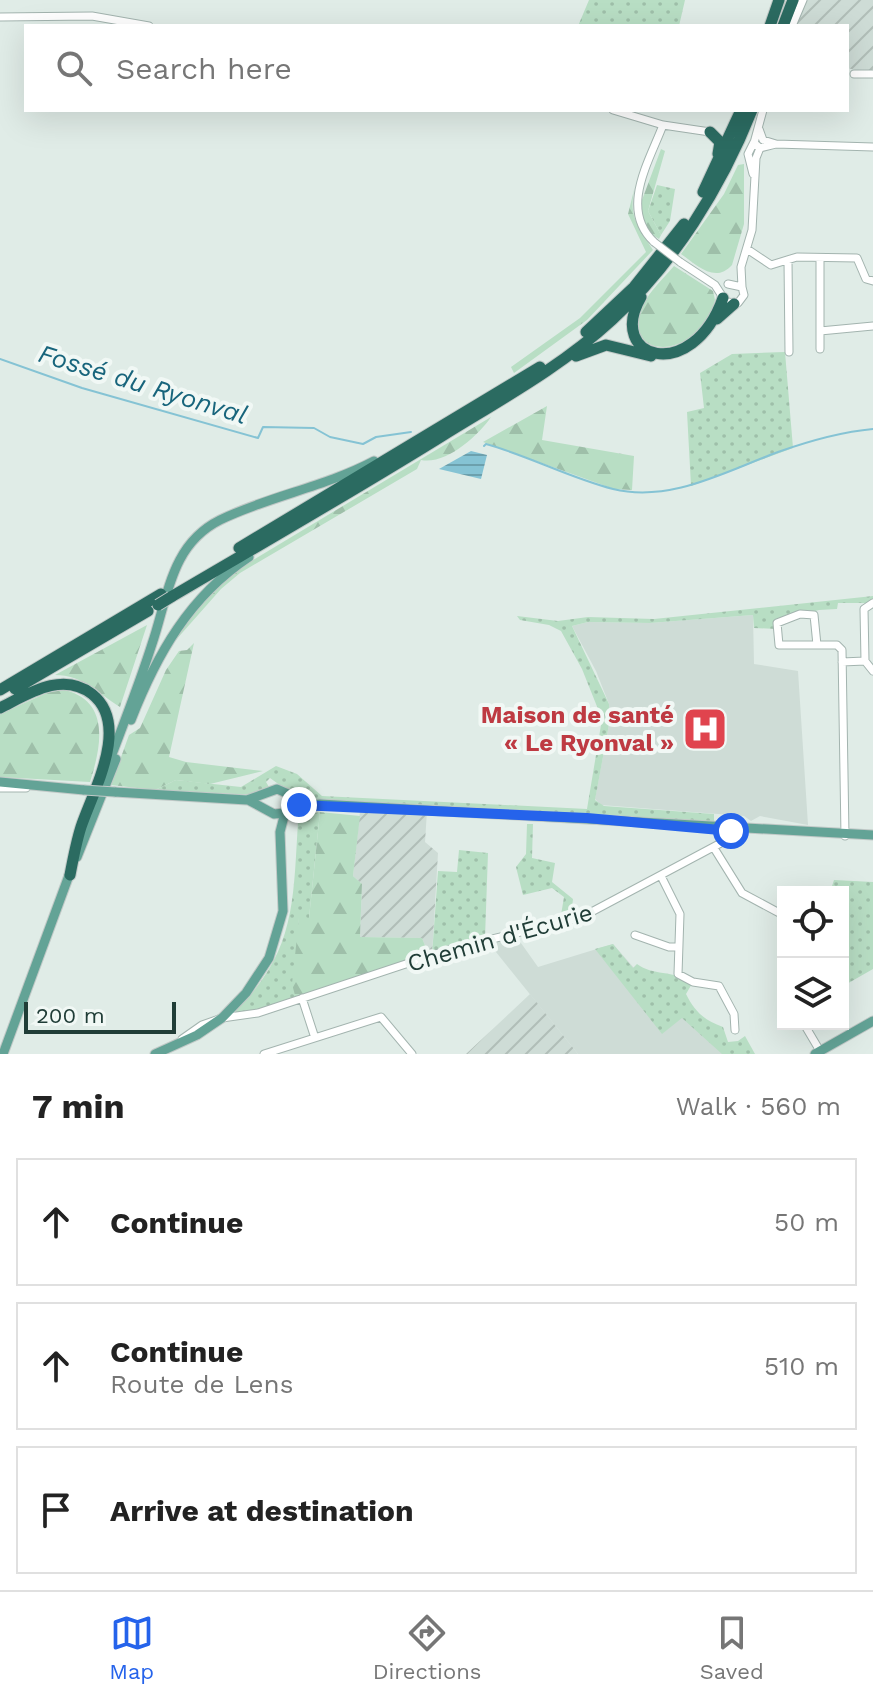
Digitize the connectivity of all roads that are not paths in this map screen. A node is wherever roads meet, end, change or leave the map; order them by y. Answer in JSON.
{"nodes":[{"id":1,"x":779,"y":0,"type":"edge"},
{"id":2,"x":790,"y":0,"type":"edge"},
{"id":3,"x":803,"y":0,"type":"edge"},
{"id":4,"x":0,"y":17,"type":"edge"},
{"id":5,"x":138,"y":24,"type":"edge"},
{"id":6,"x":771,"y":24,"type":"edge"},
{"id":7,"x":782,"y":24,"type":"edge"},
{"id":8,"x":793,"y":24,"type":"edge"},
{"id":9,"x":854,"y":74,"type":"dead end"},
{"id":10,"x":873,"y":74,"type":"edge"},
{"id":11,"x":619,"y":112,"type":"edge"},
{"id":12,"x":744,"y":112,"type":"edge"},
{"id":13,"x":745,"y":112,"type":"edge"},
{"id":14,"x":763,"y":112,"type":"edge"},
{"id":15,"x":663,"y":125,"type":"junction"},
{"id":16,"x":710,"y":132,"type":"junction"},
{"id":17,"x":759,"y":143,"type":"junction"},
{"id":18,"x":873,"y":147,"type":"edge"},
{"id":19,"x":710,"y":189,"type":"junction"},
{"id":20,"x":747,"y":249,"type":"junction"},
{"id":21,"x":820,"y":258,"type":"junction"},
{"id":22,"x":788,"y":261,"type":"junction"},
{"id":23,"x":741,"y":267,"type":"junction"},
{"id":24,"x":873,"y":281,"type":"edge"},
{"id":25,"x":742,"y":287,"type":"junction"},
{"id":26,"x":727,"y":293,"type":"junction"},
{"id":27,"x":873,"y":326,"type":"edge"},
{"id":28,"x":820,"y":331,"type":"junction"},
{"id":29,"x":820,"y":349,"type":"dead end"},
{"id":30,"x":789,"y":352,"type":"dead end"},
{"id":31,"x":521,"y":389,"type":"junction"},
{"id":32,"x":419,"y":440,"type":"junction"},
{"id":33,"x":277,"y":535,"type":"junction"},
{"id":34,"x":166,"y":596,"type":"junction"},
{"id":35,"x":873,"y":603,"type":"edge"},
{"id":36,"x":817,"y":645,"type":"junction"},
{"id":37,"x":865,"y":661,"type":"junction"},
{"id":38,"x":842,"y":662,"type":"junction"},
{"id":39,"x":873,"y":671,"type":"edge"},
{"id":40,"x":0,"y":690,"type":"edge"},
{"id":41,"x":0,"y":697,"type":"edge"},
{"id":42,"x":0,"y":708,"type":"edge"},
{"id":43,"x":0,"y":785,"type":"edge"},
{"id":44,"x":267,"y":795,"type":"junction"},
{"id":45,"x":289,"y":797,"type":"junction"},
{"id":46,"x":247,"y":800,"type":"junction"},
{"id":47,"x":312,"y":804,"type":"junction"},
{"id":48,"x":267,"y":808,"type":"junction"},
{"id":49,"x":286,"y":810,"type":"junction"},
{"id":50,"x":737,"y":828,"type":"junction"},
{"id":51,"x":845,"y":834,"type":"junction"},
{"id":52,"x":869,"y":835,"type":"edge"},
{"id":53,"x":714,"y":848,"type":"junction"},
{"id":54,"x":70,"y":875,"type":"junction"},
{"id":55,"x":661,"y":876,"type":"junction"},
{"id":56,"x":777,"y":912,"type":"edge"},
{"id":57,"x":635,"y":935,"type":"dead end"},
{"id":58,"x":678,"y":947,"type":"junction"},
{"id":59,"x":302,"y":998,"type":"junction"},
{"id":60,"x":238,"y":1013,"type":"junction"},
{"id":61,"x":873,"y":1021,"type":"edge"},
{"id":62,"x":735,"y":1030,"type":"dead end"},
{"id":63,"x":807,"y":1030,"type":"edge"},
{"id":64,"x":314,"y":1035,"type":"junction"},
{"id":65,"x":282,"y":1052,"type":"edge"},
{"id":66,"x":817,"y":1053,"type":"edge"},
{"id":67,"x":3,"y":1054,"type":"edge"},
{"id":68,"x":155,"y":1054,"type":"edge"},
{"id":69,"x":264,"y":1054,"type":"edge"},
{"id":70,"x":412,"y":1054,"type":"edge"}],
"edges":[{"from":1,"to":6,"type":"highway"},
{"from":2,"to":7,"type":"highway"},
{"from":3,"to":8,"type":"street"},
{"from":4,"to":5,"type":"street"},
{"from":9,"to":10,"type":"street"},
{"from":11,"to":15,"type":"street"},
{"from":12,"to":16,"type":"highway"},
{"from":13,"to":19,"type":"highway"},
{"from":14,"to":17,"type":"street"},
{"from":15,"to":16,"type":"street"},
{"from":15,"to":26,"type":"street","bridge":true},
{"from":16,"to":19,"type":"highway"},
{"from":17,"to":18,"type":"street"},
{"from":17,"to":20,"type":"street"},
{"from":19,"to":26,"type":"highway"},
{"from":19,"to":31,"type":"highway"},
{"from":19,"to":32,"type":"highway"},
{"from":20,"to":22,"type":"street"},
{"from":20,"to":23,"type":"street"},
{"from":21,"to":22,"type":"street"},
{"from":21,"to":24,"type":"street"},
{"from":21,"to":28,"type":"street"},
{"from":22,"to":30,"type":"street"},
{"from":23,"to":25,"type":"street"},
{"from":23,"to":26,"type":"street"},
{"from":25,"to":26,"type":"street"},
{"from":25,"to":26,"type":"street"},
{"from":26,"to":31,"type":"highway"},
{"from":27,"to":28,"type":"street"},
{"from":28,"to":29,"type":"street"},
{"from":31,"to":33,"type":"highway"},
{"from":32,"to":34,"type":"highway"},
{"from":32,"to":54,"type":"main road"},
{"from":33,"to":34,"type":"highway"},
{"from":33,"to":54,"type":"main road"},
{"from":34,"to":40,"type":"highway"},
{"from":34,"to":41,"type":"highway"},
{"from":35,"to":37,"type":"street"},
{"from":36,"to":36,"type":"street"},
{"from":36,"to":38,"type":"street"},
{"from":37,"to":38,"type":"street"},
{"from":37,"to":39,"type":"street"},
{"from":38,"to":51,"type":"street"},
{"from":42,"to":54,"type":"highway"},
{"from":43,"to":46,"type":"main road","bridge":true},
{"from":44,"to":45,"type":"main road"},
{"from":44,"to":46,"type":"main road"},
{"from":44,"to":48,"type":"main road"},
{"from":45,"to":47,"type":"main road"},
{"from":45,"to":49,"type":"main road"},
{"from":46,"to":48,"type":"main road"},
{"from":47,"to":49,"type":"main road"},
{"from":47,"to":50,"type":"main road"},
{"from":48,"to":49,"type":"main road"},
{"from":49,"to":60,"type":"main road"},
{"from":50,"to":51,"type":"main road"},
{"from":50,"to":53,"type":"street","name":"Chemin d'Écurie"},
{"from":51,"to":52,"type":"main road"},
{"from":53,"to":55,"type":"street","name":"Chemin d'Écurie"},
{"from":53,"to":56,"type":"street"},
{"from":54,"to":67,"type":"main road"},
{"from":55,"to":58,"type":"street"},
{"from":55,"to":59,"type":"street","name":"Chemin d'Écurie"},
{"from":57,"to":58,"type":"street"},
{"from":58,"to":62,"type":"street"},
{"from":59,"to":60,"type":"street","name":"Chemin d'Écurie"},
{"from":59,"to":64,"type":"street"},
{"from":60,"to":68,"type":"main road"},
{"from":61,"to":66,"type":"main road"},
{"from":63,"to":66,"type":"street"},
{"from":64,"to":65,"type":"street"},
{"from":64,"to":70,"type":"street"},
{"from":65,"to":69,"type":"street"}]}
